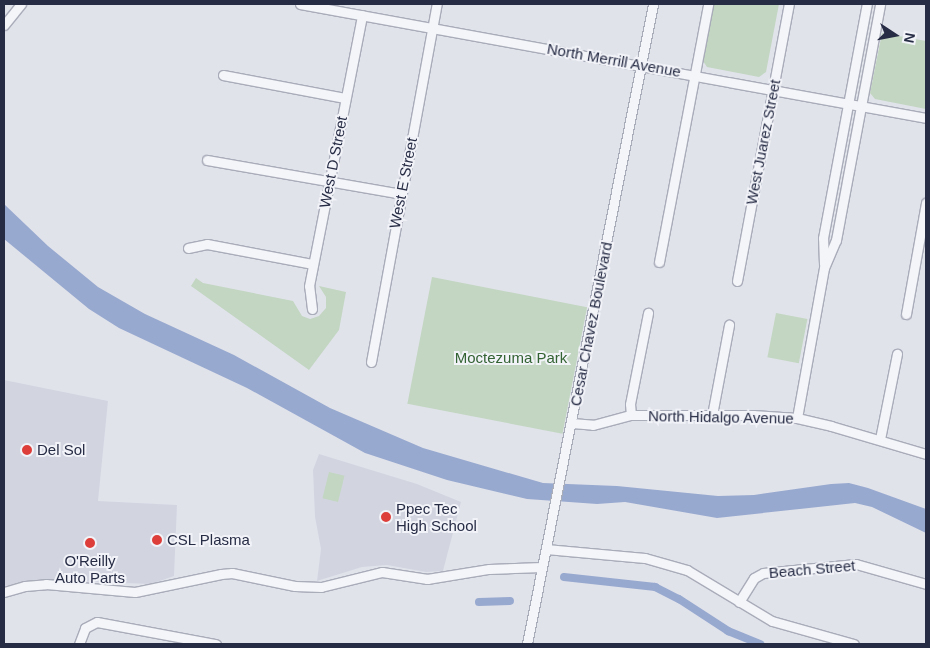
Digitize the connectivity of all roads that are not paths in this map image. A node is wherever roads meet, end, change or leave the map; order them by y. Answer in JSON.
{"nodes":[{"id":1,"x":21,"y":4,"type":"edge"},
{"id":2,"x":300,"y":4,"type":"edge"},
{"id":3,"x":437,"y":4,"type":"edge"},
{"id":4,"x":653,"y":4,"type":"edge"},
{"id":5,"x":708,"y":4,"type":"edge"},
{"id":6,"x":789,"y":4,"type":"edge"},
{"id":7,"x":867,"y":4,"type":"edge"},
{"id":8,"x":880,"y":4,"type":"edge"},
{"id":9,"x":362,"y":15,"type":"junction"},
{"id":10,"x":4,"y":25,"type":"edge"},
{"id":11,"x":433,"y":28,"type":"junction"},
{"id":12,"x":642,"y":65,"type":"junction"},
{"id":13,"x":696,"y":74,"type":"junction"},
{"id":14,"x":223,"y":75,"type":"dead end"},
{"id":15,"x":773,"y":89,"type":"junction"},
{"id":16,"x":345,"y":98,"type":"junction"},
{"id":17,"x":848,"y":104,"type":"junction"},
{"id":18,"x":861,"y":106,"type":"junction"},
{"id":19,"x":926,"y":118,"type":"edge"},
{"id":20,"x":207,"y":160,"type":"dead end"},
{"id":21,"x":329,"y":182,"type":"junction"},
{"id":22,"x":401,"y":194,"type":"junction"},
{"id":23,"x":926,"y":203,"type":"edge"},
{"id":24,"x":188,"y":248,"type":"dead end"},
{"id":25,"x":659,"y":262,"type":"dead end"},
{"id":26,"x":313,"y":264,"type":"junction"},
{"id":27,"x":824,"y":268,"type":"junction"},
{"id":28,"x":737,"y":281,"type":"dead end"},
{"id":29,"x":312,"y":308,"type":"dead end"},
{"id":30,"x":648,"y":313,"type":"dead end"},
{"id":31,"x":906,"y":314,"type":"dead end"},
{"id":32,"x":729,"y":325,"type":"dead end"},
{"id":33,"x":897,"y":354,"type":"dead end"},
{"id":34,"x":371,"y":362,"type":"dead end"},
{"id":35,"x":631,"y":415,"type":"junction"},
{"id":36,"x":712,"y":415,"type":"junction"},
{"id":37,"x":797,"y":418,"type":"junction"},
{"id":38,"x":572,"y":423,"type":"junction"},
{"id":39,"x":880,"y":439,"type":"junction"},
{"id":40,"x":926,"y":454,"type":"edge"},
{"id":41,"x":546,"y":549,"type":"junction"},
{"id":42,"x":542,"y":567,"type":"junction"},
{"id":43,"x":926,"y":584,"type":"edge"},
{"id":44,"x":4,"y":592,"type":"edge"},
{"id":45,"x":740,"y":602,"type":"junction"},
{"id":46,"x":80,"y":644,"type":"edge"},
{"id":47,"x":216,"y":644,"type":"edge"},
{"id":48,"x":527,"y":644,"type":"edge"},
{"id":49,"x":854,"y":644,"type":"edge"}],
"edges":[{"from":1,"to":10,"type":"street"},
{"from":2,"to":9,"type":"street","name":"North Merrill Avenue"},
{"from":3,"to":11,"type":"street","name":"West E Street"},
{"from":4,"to":12,"type":"street","name":"Cesar Chavez Boulevard"},
{"from":5,"to":13,"type":"street"},
{"from":6,"to":15,"type":"street","name":"West Juarez Street"},
{"from":7,"to":17,"type":"street"},
{"from":8,"to":18,"type":"street"},
{"from":9,"to":11,"type":"street","name":"North Merrill Avenue"},
{"from":9,"to":16,"type":"street","name":"West D Street"},
{"from":11,"to":12,"type":"street","name":"North Merrill Avenue"},
{"from":11,"to":22,"type":"street","name":"West E Street"},
{"from":12,"to":13,"type":"street","name":"North Merrill Avenue"},
{"from":12,"to":38,"type":"street","name":"Cesar Chavez Boulevard"},
{"from":13,"to":15,"type":"street","name":"North Merrill Avenue"},
{"from":13,"to":25,"type":"street"},
{"from":14,"to":16,"type":"street"},
{"from":15,"to":17,"type":"street","name":"North Merrill Avenue"},
{"from":15,"to":28,"type":"street","name":"West Juarez Street"},
{"from":16,"to":21,"type":"street","name":"West D Street"},
{"from":17,"to":18,"type":"street","name":"North Merrill Avenue"},
{"from":17,"to":27,"type":"street"},
{"from":18,"to":19,"type":"street","name":"North Merrill Avenue"},
{"from":18,"to":27,"type":"street"},
{"from":20,"to":21,"type":"street"},
{"from":21,"to":22,"type":"street"},
{"from":21,"to":26,"type":"street","name":"West D Street"},
{"from":22,"to":34,"type":"street","name":"West E Street"},
{"from":23,"to":31,"type":"street"},
{"from":24,"to":26,"type":"street"},
{"from":26,"to":29,"type":"street","name":"West D Street"},
{"from":27,"to":37,"type":"street"},
{"from":30,"to":35,"type":"street"},
{"from":32,"to":36,"type":"street"},
{"from":33,"to":39,"type":"street"},
{"from":35,"to":36,"type":"street","name":"North Hidalgo Avenue"},
{"from":35,"to":38,"type":"street","name":"North Hidalgo Avenue"},
{"from":36,"to":37,"type":"street","name":"North Hidalgo Avenue"},
{"from":37,"to":39,"type":"street","name":"North Hidalgo Avenue"},
{"from":38,"to":41,"type":"street","name":"Cesar Chavez Boulevard"},
{"from":39,"to":40,"type":"street","name":"North Hidalgo Avenue"},
{"from":41,"to":42,"type":"street","name":"Cesar Chavez Boulevard"},
{"from":41,"to":45,"type":"street"},
{"from":42,"to":44,"type":"street"},
{"from":42,"to":48,"type":"street","name":"Cesar Chavez Boulevard"},
{"from":43,"to":45,"type":"street","name":"Beach Street"},
{"from":45,"to":49,"type":"street"},
{"from":46,"to":47,"type":"street"}]}
